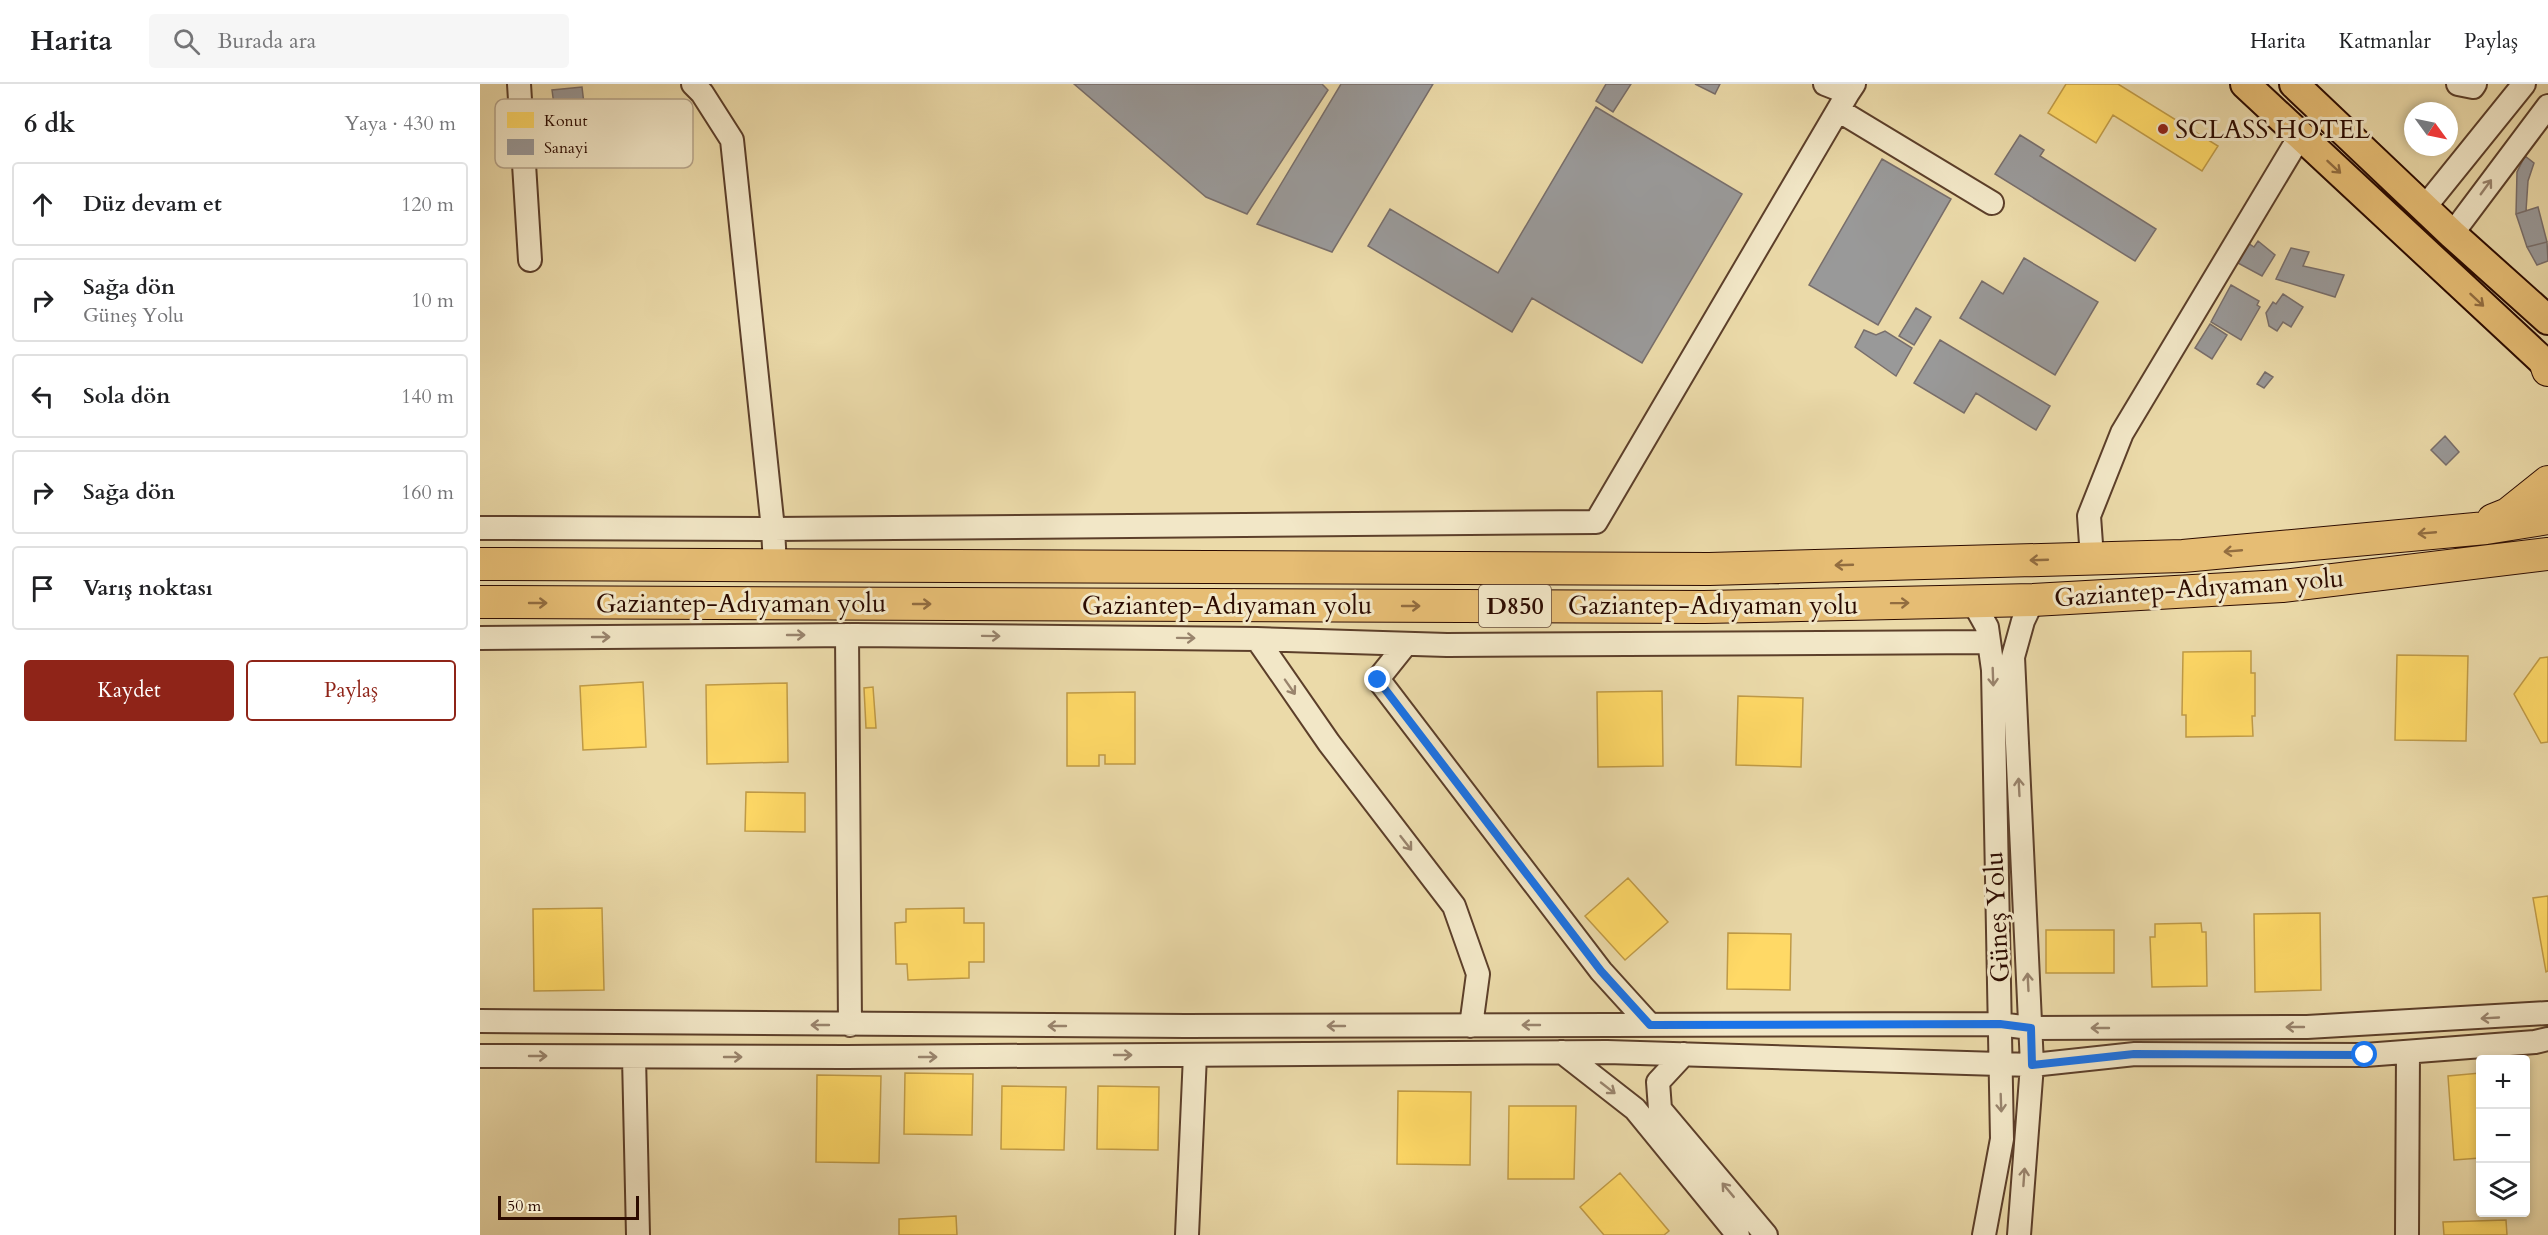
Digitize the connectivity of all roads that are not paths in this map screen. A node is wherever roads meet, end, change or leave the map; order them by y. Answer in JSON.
{"nodes":[{"id":1,"x":519,"y":84,"type":"edge"},
{"id":2,"x":693,"y":84,"type":"edge"},
{"id":3,"x":1825,"y":84,"type":"edge"},
{"id":4,"x":2245,"y":84,"type":"edge"},
{"id":5,"x":2294,"y":84,"type":"edge"},
{"id":6,"x":2458,"y":84,"type":"edge"},
{"id":7,"x":2475,"y":84,"type":"edge"},
{"id":8,"x":2524,"y":84,"type":"edge"},
{"id":9,"x":1847,"y":96,"type":"edge"},
{"id":10,"x":520,"y":99,"type":"edge"},
{"id":11,"x":2548,"y":106,"type":"edge"},
{"id":12,"x":2300,"y":136,"type":"junction"},
{"id":13,"x":524,"y":168,"type":"edge"},
{"id":14,"x":1992,"y":203,"type":"dead end"},
{"id":15,"x":2424,"y":208,"type":"junction"},
{"id":16,"x":2452,"y":234,"type":"junction"},
{"id":17,"x":530,"y":260,"type":"dead end"},
{"id":18,"x":2548,"y":320,"type":"edge"},
{"id":19,"x":2547,"y":367,"type":"edge"},
{"id":20,"x":2548,"y":482,"type":"edge"},
{"id":21,"x":2548,"y":518,"type":"edge"},
{"id":22,"x":480,"y":528,"type":"edge"},
{"id":23,"x":773,"y":529,"type":"junction"},
{"id":24,"x":2464,"y":530,"type":"junction"},
{"id":25,"x":2548,"y":554,"type":"edge"},
{"id":26,"x":2092,"y":558,"type":"junction"},
{"id":27,"x":480,"y":564,"type":"edge"},
{"id":28,"x":775,"y":565,"type":"junction"},
{"id":29,"x":2033,"y":600,"type":"junction"},
{"id":30,"x":480,"y":602,"type":"edge"},
{"id":31,"x":1973,"y":602,"type":"junction"},
{"id":32,"x":847,"y":635,"type":"junction"},
{"id":33,"x":480,"y":638,"type":"edge"},
{"id":34,"x":1257,"y":639,"type":"junction"},
{"id":35,"x":1989,"y":642,"type":"junction"},
{"id":36,"x":1406,"y":644,"type":"junction"},
{"id":37,"x":2548,"y":1013,"type":"edge"},
{"id":38,"x":480,"y":1022,"type":"edge"},
{"id":39,"x":2000,"y":1024,"type":"junction"},
{"id":40,"x":850,"y":1025,"type":"junction"},
{"id":41,"x":1650,"y":1025,"type":"junction"},
{"id":42,"x":1471,"y":1026,"type":"junction"},
{"id":43,"x":2031,"y":1028,"type":"junction"},
{"id":44,"x":2548,"y":1039,"type":"edge"},
{"id":45,"x":1562,"y":1052,"type":"junction"},
{"id":46,"x":2408,"y":1052,"type":"junction"},
{"id":47,"x":1684,"y":1054,"type":"junction"},
{"id":48,"x":1195,"y":1055,"type":"junction"},
{"id":49,"x":480,"y":1056,"type":"edge"},
{"id":50,"x":634,"y":1057,"type":"junction"},
{"id":51,"x":2000,"y":1064,"type":"junction"},
{"id":52,"x":2032,"y":1065,"type":"junction"},
{"id":53,"x":638,"y":1235,"type":"edge"},
{"id":54,"x":1187,"y":1235,"type":"edge"},
{"id":55,"x":1738,"y":1235,"type":"edge"},
{"id":56,"x":1766,"y":1235,"type":"edge"},
{"id":57,"x":1984,"y":1235,"type":"edge"},
{"id":58,"x":2019,"y":1235,"type":"edge"},
{"id":59,"x":2407,"y":1235,"type":"edge"}],
"edges":[{"from":1,"to":10,"type":"street"},
{"from":2,"to":23,"type":"street"},
{"from":3,"to":9,"type":"street"},
{"from":4,"to":12,"type":"main road"},
{"from":5,"to":15,"type":"main road"},
{"from":6,"to":7,"type":"street"},
{"from":8,"to":15,"type":"street"},
{"from":9,"to":14,"type":"street"},
{"from":9,"to":23,"type":"street"},
{"from":16,"to":11,"type":"street","one_way":true},
{"from":12,"to":19,"type":"main road","one_way":true},
{"from":12,"to":26,"type":"street"},
{"from":13,"to":17,"type":"street"},
{"from":15,"to":16,"type":"main road"},
{"from":16,"to":18,"type":"main road"},
{"from":20,"to":24,"type":"highway"},
{"from":21,"to":24,"type":"highway","name":"Gaziantep-Adıyaman yolu","number":"D850"},
{"from":22,"to":23,"type":"street"},
{"from":23,"to":28,"type":"street"},
{"from":24,"to":26,"type":"highway","name":"Gaziantep-Adıyaman yolu","number":"D850","one_way":true},
{"from":25,"to":29,"type":"highway","name":"Gaziantep-Adıyaman yolu","number":"D850"},
{"from":26,"to":28,"type":"highway","name":"Gaziantep-Adıyaman yolu","number":"D850","one_way":true},
{"from":27,"to":28,"type":"highway","name":"Gaziantep-Adıyaman yolu","number":"D850"},
{"from":29,"to":31,"type":"highway","name":"Gaziantep-Adıyaman yolu","number":"D850"},
{"from":43,"to":29,"type":"street","name":"Güneş Yolu","one_way":true},
{"from":30,"to":31,"type":"highway","name":"Gaziantep-Adıyaman yolu","number":"D850","one_way":true},
{"from":31,"to":35,"type":"street","name":"Güneş Yolu"},
{"from":33,"to":32,"type":"street","one_way":true},
{"from":32,"to":34,"type":"street","one_way":true},
{"from":32,"to":40,"type":"street"},
{"from":34,"to":36,"type":"street"},
{"from":34,"to":42,"type":"street","one_way":true},
{"from":35,"to":36,"type":"street"},
{"from":35,"to":39,"type":"street","name":"Güneş Yolu","one_way":true},
{"from":36,"to":41,"type":"street"},
{"from":37,"to":43,"type":"street","one_way":true},
{"from":40,"to":38,"type":"street","one_way":true},
{"from":39,"to":41,"type":"street"},
{"from":39,"to":43,"type":"street"},
{"from":39,"to":51,"type":"street","name":"Güneş Yolu"},
{"from":42,"to":40,"type":"street","one_way":true},
{"from":41,"to":42,"type":"street","one_way":true},
{"from":43,"to":52,"type":"street","name":"Güneş Yolu"},
{"from":44,"to":46,"type":"street"},
{"from":45,"to":47,"type":"street"},
{"from":45,"to":48,"type":"street"},
{"from":45,"to":55,"type":"street","one_way":true},
{"from":46,"to":52,"type":"street"},
{"from":46,"to":59,"type":"street"},
{"from":47,"to":51,"type":"street"},
{"from":56,"to":47,"type":"street","one_way":true},
{"from":50,"to":48,"type":"street","one_way":true},
{"from":48,"to":54,"type":"street"},
{"from":49,"to":50,"type":"street","one_way":true},
{"from":50,"to":53,"type":"street"},
{"from":51,"to":52,"type":"street"},
{"from":51,"to":57,"type":"street","name":"Güneş Yolu","one_way":true},
{"from":58,"to":52,"type":"street","name":"Güneş Yolu","one_way":true}]}
